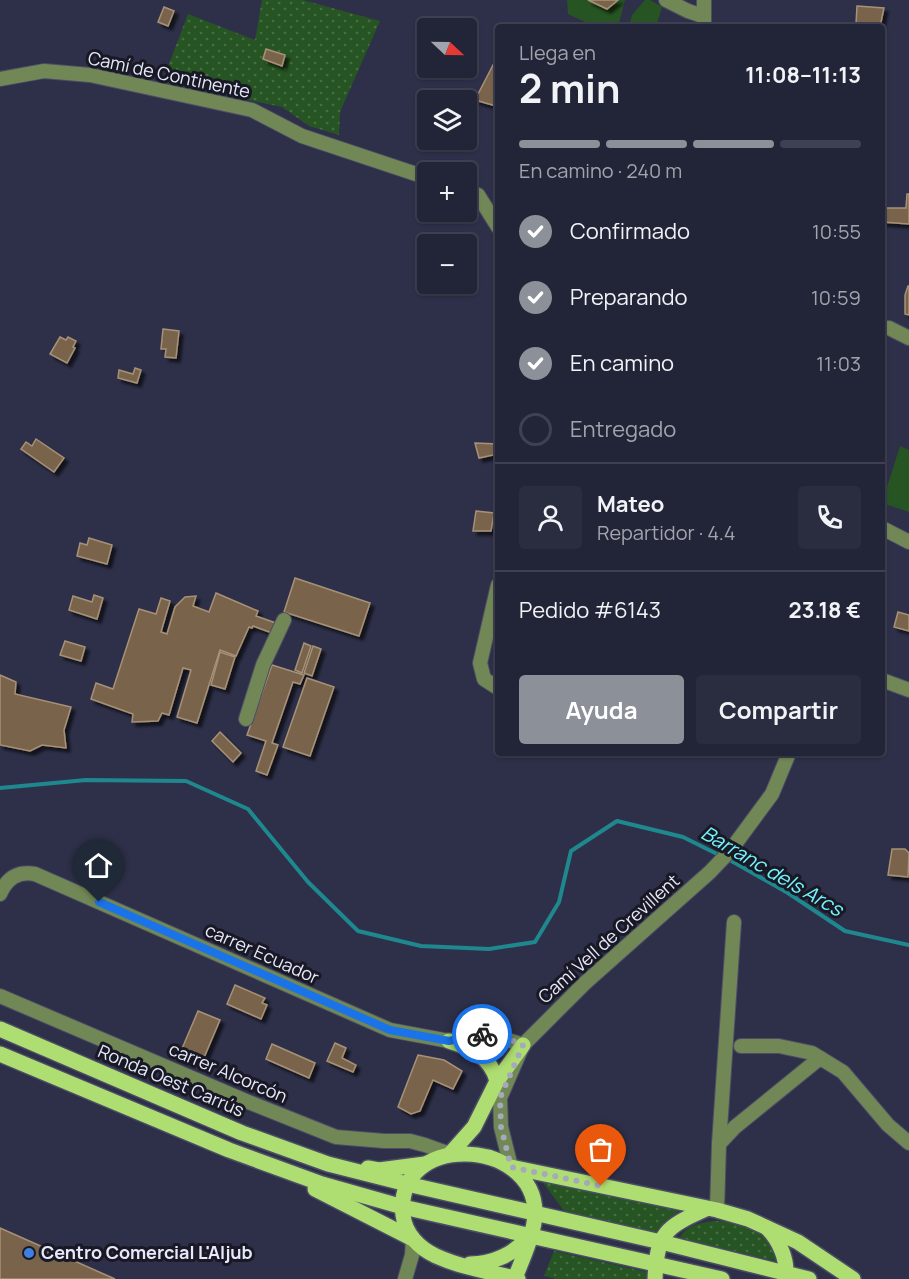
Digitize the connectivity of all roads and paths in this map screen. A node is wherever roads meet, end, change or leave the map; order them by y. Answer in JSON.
{"nodes":[{"id":1,"x":666,"y":0,"type":"edge"},
{"id":2,"x":704,"y":0,"type":"edge"},
{"id":3,"x":704,"y":22,"type":"edge"},
{"id":4,"x":0,"y":79,"type":"edge"},
{"id":5,"x":417,"y":174,"type":"edge"},
{"id":6,"x":477,"y":195,"type":"edge"},
{"id":7,"x":495,"y":223,"type":"edge"},
{"id":8,"x":885,"y":328,"type":"edge"},
{"id":9,"x":909,"y":338,"type":"edge"},
{"id":10,"x":885,"y":530,"type":"edge"},
{"id":11,"x":909,"y":542,"type":"edge"},
{"id":12,"x":495,"y":598,"type":"edge"},
{"id":13,"x":284,"y":620,"type":"dead end"},
{"id":14,"x":885,"y":681,"type":"edge"},
{"id":15,"x":495,"y":686,"type":"edge"},
{"id":16,"x":909,"y":690,"type":"edge"},
{"id":17,"x":246,"y":719,"type":"dead end"},
{"id":18,"x":788,"y":756,"type":"edge"},
{"id":19,"x":0,"y":894,"type":"edge"},
{"id":20,"x":734,"y":922,"type":"dead end"},
{"id":21,"x":0,"y":996,"type":"edge"},
{"id":22,"x":1,"y":1029,"type":"edge"},
{"id":23,"x":449,"y":1041,"type":"junction"},
{"id":24,"x":523,"y":1045,"type":"junction"},
{"id":25,"x":741,"y":1046,"type":"dead end"},
{"id":26,"x":0,"y":1054,"type":"edge"},
{"id":27,"x":820,"y":1058,"type":"junction"},
{"id":28,"x":497,"y":1081,"type":"junction"},
{"id":29,"x":719,"y":1143,"type":"junction"},
{"id":30,"x":909,"y":1143,"type":"edge"},
{"id":31,"x":450,"y":1154,"type":"junction"},
{"id":32,"x":328,"y":1164,"type":"junction"},
{"id":33,"x":425,"y":1164,"type":"junction"},
{"id":34,"x":267,"y":1165,"type":"junction"},
{"id":35,"x":511,"y":1167,"type":"junction"},
{"id":36,"x":407,"y":1184,"type":"junction"},
{"id":37,"x":403,"y":1207,"type":"junction"},
{"id":38,"x":712,"y":1210,"type":"junction"},
{"id":39,"x":535,"y":1212,"type":"junction"},
{"id":40,"x":764,"y":1225,"type":"junction"},
{"id":41,"x":530,"y":1235,"type":"junction"},
{"id":42,"x":413,"y":1239,"type":"junction"},
{"id":43,"x":661,"y":1242,"type":"junction"},
{"id":44,"x":656,"y":1263,"type":"junction"},
{"id":45,"x":457,"y":1264,"type":"junction"},
{"id":46,"x":786,"y":1276,"type":"edge"},
{"id":47,"x":405,"y":1279,"type":"edge"},
{"id":48,"x":516,"y":1279,"type":"edge"},
{"id":49,"x":655,"y":1279,"type":"edge"},
{"id":50,"x":722,"y":1279,"type":"edge"},
{"id":51,"x":809,"y":1279,"type":"edge"},
{"id":52,"x":853,"y":1279,"type":"edge"}],
"edges":[{"from":1,"to":3,"type":"street"},
{"from":2,"to":3,"type":"street"},
{"from":4,"to":5,"type":"street","name":"Camí de Continente"},
{"from":6,"to":7,"type":"street"},
{"from":8,"to":9,"type":"street"},
{"from":10,"to":11,"type":"street"},
{"from":12,"to":15,"type":"street"},
{"from":13,"to":17,"type":"street"},
{"from":14,"to":16,"type":"street"},
{"from":18,"to":24,"type":"street","name":"Camí Vell de Crevillent"},
{"from":19,"to":23,"type":"street","name":"carrer Ecuador"},
{"from":20,"to":29,"type":"street"},
{"from":21,"to":31,"type":"street","name":"carrer Alcorcón"},
{"from":22,"to":32,"type":"main road","name":"Ronda Oest Carrús"},
{"from":23,"to":24,"type":"street","name":"carrer Ecuador"},
{"from":23,"to":28,"type":"main road"},
{"from":24,"to":28,"type":"main road"},
{"from":24,"to":35,"type":"street","name":"Camí Vell de Crevillent"},
{"from":25,"to":27,"type":"street"},
{"from":26,"to":34,"type":"main road"},
{"from":27,"to":29,"type":"street"},
{"from":27,"to":30,"type":"street"},
{"from":28,"to":31,"type":"main road"},
{"from":29,"to":38,"type":"street"},
{"from":31,"to":33,"type":"main road","name":"Ronda Oest Carrús"},
{"from":31,"to":35,"type":"main road","name":"Ronda Oest Carrús"},
{"from":32,"to":33,"type":"main road","name":"Ronda Oest Carrús"},
{"from":32,"to":36,"type":"main road","name":"Ronda Oest Carrús"},
{"from":33,"to":36,"type":"main road","name":"Ronda Oest Carrús"},
{"from":34,"to":37,"type":"main road"},
{"from":34,"to":42,"type":"main road"},
{"from":35,"to":38,"type":"main road","name":"Ronda Oest Carrús"},
{"from":35,"to":39,"type":"main road"},
{"from":36,"to":37,"type":"main road"},
{"from":36,"to":39,"type":"main road","name":"Ronda Oest Carrús"},
{"from":37,"to":41,"type":"main road"},
{"from":37,"to":42,"type":"main road"},
{"from":38,"to":40,"type":"main road","name":"Ronda Oest Carrús"},
{"from":38,"to":43,"type":"main road"},
{"from":39,"to":41,"type":"main road"},
{"from":39,"to":43,"type":"main road","name":"Ronda Oest Carrús"},
{"from":40,"to":46,"type":"main road"},
{"from":40,"to":52,"type":"main road","name":"Ronda Oest Carrús"},
{"from":41,"to":44,"type":"main road"},
{"from":41,"to":45,"type":"main road"},
{"from":41,"to":48,"type":"main road"},
{"from":42,"to":45,"type":"main road"},
{"from":42,"to":47,"type":"street"},
{"from":43,"to":44,"type":"main road"},
{"from":43,"to":46,"type":"main road","name":"Ronda Oest Carrús"},
{"from":44,"to":49,"type":"main road"},
{"from":44,"to":50,"type":"main road"},
{"from":45,"to":48,"type":"main road"},
{"from":46,"to":51,"type":"main road","name":"Ronda Oest Carrús"}]}
